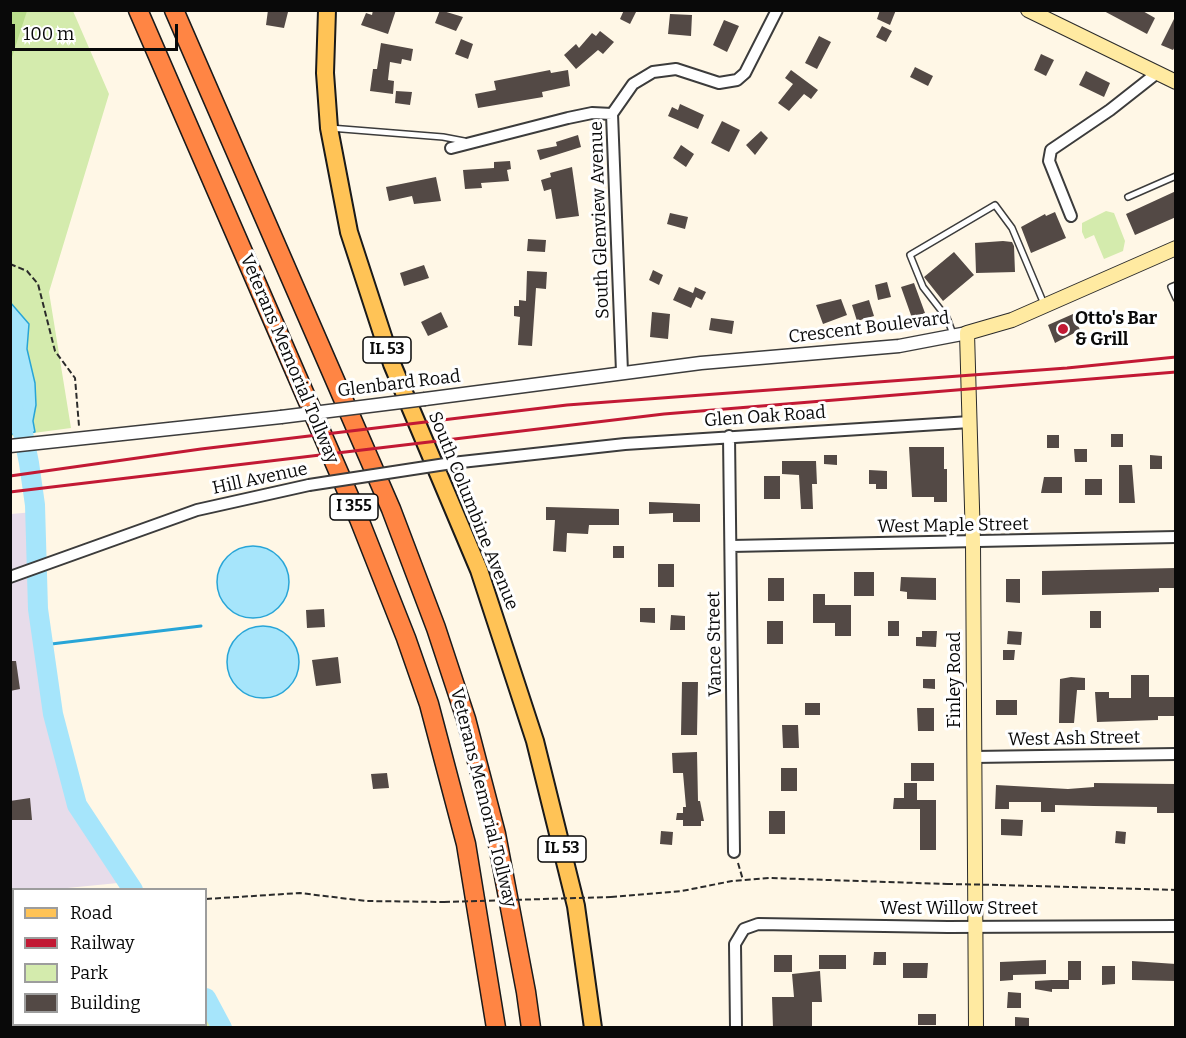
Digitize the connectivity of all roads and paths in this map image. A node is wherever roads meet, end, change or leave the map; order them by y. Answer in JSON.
{"nodes":[{"id":1,"x":138,"y":10,"type":"edge"},
{"id":2,"x":174,"y":10,"type":"edge"},
{"id":3,"x":327,"y":10,"type":"edge"},
{"id":4,"x":777,"y":10,"type":"edge"},
{"id":5,"x":1028,"y":10,"type":"edge"},
{"id":6,"x":1157,"y":73,"type":"junction"},
{"id":7,"x":1176,"y":82,"type":"edge"},
{"id":8,"x":612,"y":114,"type":"junction"},
{"id":9,"x":329,"y":128,"type":"junction"},
{"id":10,"x":469,"y":142,"type":"junction"},
{"id":11,"x":451,"y":148,"type":"dead end"},
{"id":12,"x":1176,"y":176,"type":"edge"},
{"id":13,"x":1128,"y":197,"type":"dead end"},
{"id":14,"x":1071,"y":216,"type":"dead end"},
{"id":15,"x":1176,"y":248,"type":"edge"},
{"id":16,"x":10,"y":264,"type":"edge"},
{"id":17,"x":1176,"y":285,"type":"edge"},
{"id":18,"x":1176,"y":298,"type":"edge"},
{"id":19,"x":1045,"y":306,"type":"junction"},
{"id":20,"x":960,"y":334,"type":"junction"},
{"id":21,"x":622,"y":372,"type":"junction"},
{"id":22,"x":970,"y":422,"type":"junction"},
{"id":23,"x":729,"y":436,"type":"junction"},
{"id":24,"x":80,"y":439,"type":"junction"},
{"id":25,"x":10,"y":446,"type":"edge"},
{"id":26,"x":562,"y":451,"type":"joint"},
{"id":27,"x":1176,"y":537,"type":"edge"},
{"id":28,"x":973,"y":542,"type":"junction"},
{"id":29,"x":731,"y":546,"type":"junction"},
{"id":30,"x":12,"y":576,"type":"edge"},
{"id":31,"x":1176,"y":754,"type":"edge"},
{"id":32,"x":974,"y":757,"type":"junction"},
{"id":33,"x":734,"y":852,"type":"joint"},
{"id":34,"x":743,"y":880,"type":"junction"},
{"id":35,"x":1176,"y":890,"type":"edge"},
{"id":36,"x":207,"y":899,"type":"edge"},
{"id":37,"x":1176,"y":926,"type":"edge"},
{"id":38,"x":975,"y":927,"type":"junction"},
{"id":39,"x":496,"y":1028,"type":"edge"},
{"id":40,"x":531,"y":1028,"type":"edge"},
{"id":41,"x":593,"y":1028,"type":"edge"},
{"id":42,"x":736,"y":1028,"type":"edge"},
{"id":43,"x":976,"y":1028,"type":"edge"}],
"edges":[{"from":1,"to":39,"type":"highway","name":"Veterans Memorial Tollway","number":"I 355"},
{"from":2,"to":40,"type":"highway","name":"Veterans Memorial Tollway","number":"I 355"},
{"from":3,"to":9,"type":"main road","name":"South Columbine Avenue","number":"IL 53"},
{"from":4,"to":8,"type":"street","name":"South Glenview Avenue"},
{"from":5,"to":6,"type":"main road"},
{"from":6,"to":7,"type":"main road"},
{"from":6,"to":14,"type":"street"},
{"from":8,"to":10,"type":"street"},
{"from":8,"to":21,"type":"street","name":"South Glenview Avenue"},
{"from":9,"to":10,"type":"lane"},
{"from":9,"to":41,"type":"main road","name":"South Columbine Avenue","number":"IL 53"},
{"from":10,"to":11,"type":"street"},
{"from":12,"to":13,"type":"lane"},
{"from":15,"to":19,"type":"main road","name":"Crescent Boulevard"},
{"from":16,"to":24,"type":"path"},
{"from":17,"to":18,"type":"lane"},
{"from":19,"to":20,"type":"main road","name":"Crescent Boulevard"},
{"from":19,"to":20,"type":"lane"},
{"from":20,"to":21,"type":"street","name":"Crescent Boulevard"},
{"from":20,"to":22,"type":"main road","name":"Finley Road"},
{"from":21,"to":24,"type":"street","name":"Glenbard Road","bridge":true},
{"from":22,"to":23,"type":"street","name":"Glen Oak Road"},
{"from":22,"to":28,"type":"main road","name":"Finley Road"},
{"from":23,"to":26,"type":"street","name":"Glen Oak Road"},
{"from":23,"to":29,"type":"street","name":"Vance Street"},
{"from":24,"to":25,"type":"street","name":"Glenbard Road"},
{"from":26,"to":30,"type":"street","name":"Hill Avenue","bridge":true},
{"from":27,"to":28,"type":"street","name":"West Maple Street"},
{"from":28,"to":29,"type":"street","name":"West Maple Street"},
{"from":28,"to":32,"type":"main road","name":"Finley Road"},
{"from":29,"to":33,"type":"street","name":"Vance Street"},
{"from":31,"to":32,"type":"street","name":"West Ash Street"},
{"from":32,"to":38,"type":"main road","name":"Finley Road"},
{"from":33,"to":34,"type":"path"},
{"from":34,"to":35,"type":"path","bridge":true},
{"from":34,"to":36,"type":"path","bridge":true},
{"from":37,"to":38,"type":"street","name":"West Willow Street"},
{"from":38,"to":42,"type":"street","name":"West Willow Street"},
{"from":38,"to":43,"type":"main road","name":"Finley Road"}]}
